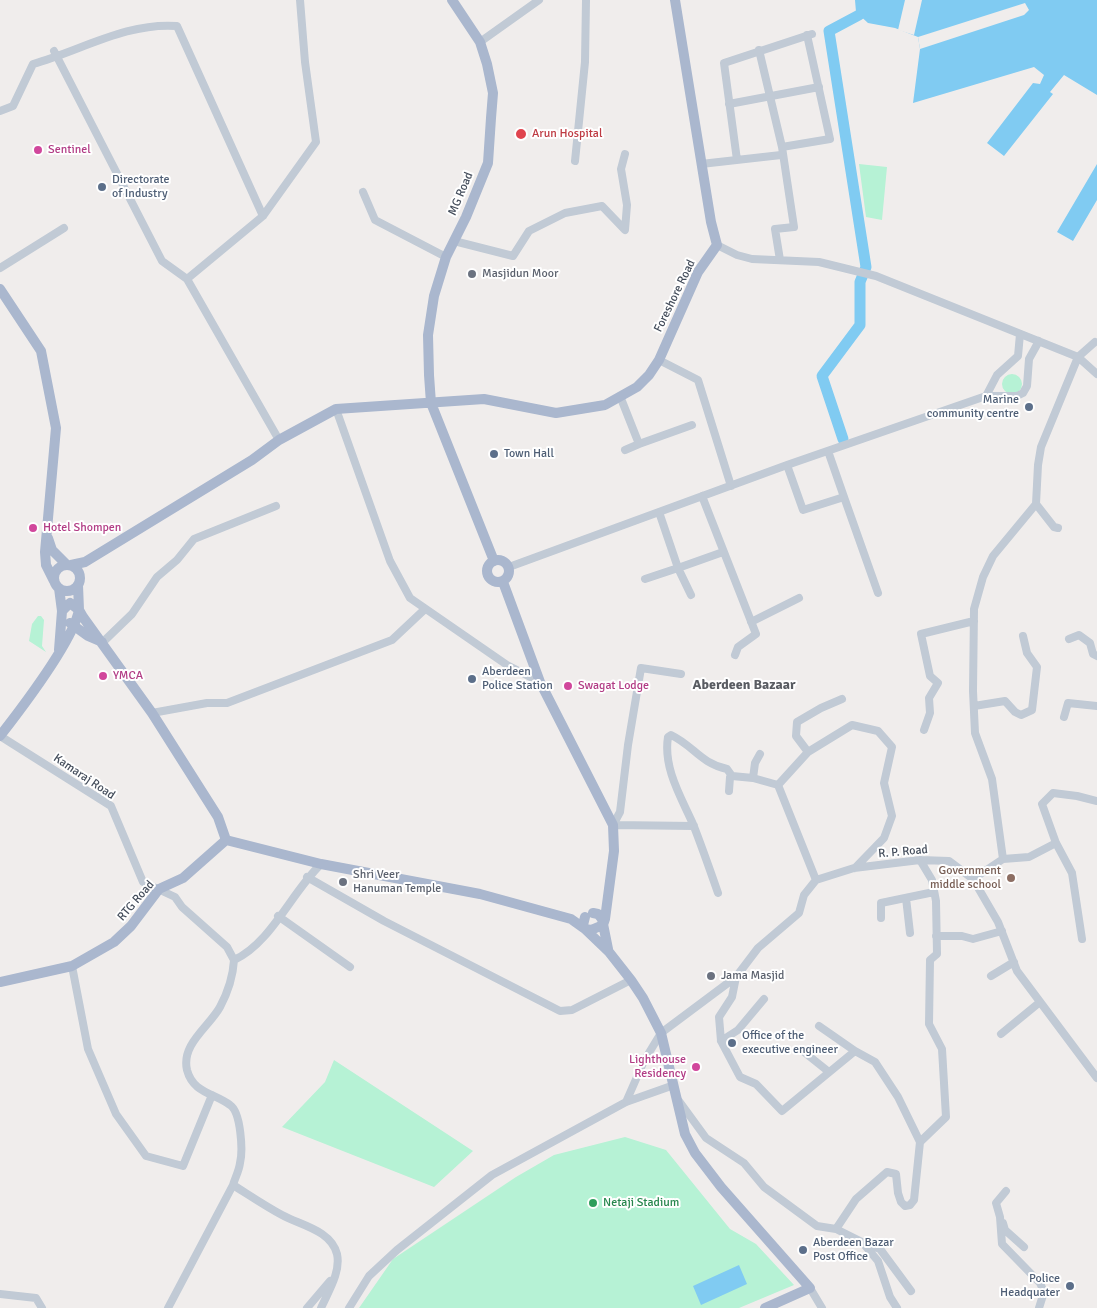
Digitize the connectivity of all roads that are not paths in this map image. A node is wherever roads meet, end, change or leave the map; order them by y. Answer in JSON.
{"nodes":[{"id":1,"x":300,"y":0,"type":"edge"},
{"id":2,"x":452,"y":0,"type":"edge"},
{"id":3,"x":539,"y":0,"type":"edge"},
{"id":4,"x":586,"y":0,"type":"edge"},
{"id":5,"x":675,"y":0,"type":"edge"},
{"id":6,"x":480,"y":42,"type":"junction"},
{"id":7,"x":759,"y":50,"type":"junction"},
{"id":8,"x":56,"y":54,"type":"junction"},
{"id":9,"x":819,"y":87,"type":"junction"},
{"id":10,"x":770,"y":96,"type":"junction"},
{"id":11,"x":730,"y":104,"type":"junction"},
{"id":12,"x":0,"y":110,"type":"edge"},
{"id":13,"x":782,"y":151,"type":"junction"},
{"id":14,"x":625,"y":154,"type":"dead end"},
{"id":15,"x":737,"y":160,"type":"junction"},
{"id":16,"x":575,"y":161,"type":"dead end"},
{"id":17,"x":701,"y":164,"type":"junction"},
{"id":18,"x":363,"y":192,"type":"dead end"},
{"id":19,"x":263,"y":216,"type":"junction"},
{"id":20,"x":64,"y":228,"type":"dead end"},
{"id":21,"x":454,"y":241,"type":"junction"},
{"id":22,"x":717,"y":245,"type":"junction"},
{"id":23,"x":446,"y":257,"type":"junction"},
{"id":24,"x":780,"y":260,"type":"junction"},
{"id":25,"x":0,"y":268,"type":"edge"},
{"id":26,"x":187,"y":279,"type":"junction"},
{"id":27,"x":0,"y":289,"type":"edge"},
{"id":28,"x":1020,"y":334,"type":"junction"},
{"id":29,"x":1038,"y":342,"type":"junction"},
{"id":30,"x":1095,"y":342,"type":"dead end"},
{"id":31,"x":1078,"y":358,"type":"junction"},
{"id":32,"x":659,"y":360,"type":"junction"},
{"id":33,"x":1097,"y":374,"type":"edge"},
{"id":34,"x":620,"y":396,"type":"junction"},
{"id":35,"x":986,"y":396,"type":"junction"},
{"id":36,"x":431,"y":403,"type":"junction"},
{"id":37,"x":336,"y":409,"type":"junction"},
{"id":38,"x":692,"y":425,"type":"dead end"},
{"id":39,"x":280,"y":440,"type":"junction"},
{"id":40,"x":639,"y":444,"type":"junction"},
{"id":41,"x":625,"y":450,"type":"dead end"},
{"id":42,"x":828,"y":451,"type":"junction"},
{"id":43,"x":786,"y":465,"type":"junction"},
{"id":44,"x":731,"y":486,"type":"junction"},
{"id":45,"x":702,"y":496,"type":"junction"},
{"id":46,"x":844,"y":497,"type":"junction"},
{"id":47,"x":1036,"y":504,"type":"junction"},
{"id":48,"x":276,"y":506,"type":"dead end"},
{"id":49,"x":659,"y":512,"type":"junction"},
{"id":50,"x":1058,"y":528,"type":"dead end"},
{"id":51,"x":48,"y":537,"type":"junction"},
{"id":52,"x":723,"y":552,"type":"junction"},
{"id":53,"x":95,"y":555,"type":"junction"},
{"id":54,"x":494,"y":561,"type":"junction"},
{"id":55,"x":69,"y":565,"type":"junction"},
{"id":56,"x":509,"y":567,"type":"junction"},
{"id":57,"x":678,"y":568,"type":"junction"},
{"id":58,"x":645,"y":579,"type":"dead end"},
{"id":59,"x":503,"y":582,"type":"junction"},
{"id":60,"x":79,"y":583,"type":"junction"},
{"id":61,"x":56,"y":585,"type":"junction"},
{"id":62,"x":878,"y":593,"type":"dead end"},
{"id":63,"x":691,"y":595,"type":"dead end"},
{"id":64,"x":798,"y":598,"type":"dead end"},
{"id":65,"x":426,"y":609,"type":"junction"},
{"id":66,"x":79,"y":610,"type":"junction"},
{"id":67,"x":62,"y":611,"type":"junction"},
{"id":68,"x":974,"y":621,"type":"junction"},
{"id":69,"x":751,"y":622,"type":"junction"},
{"id":70,"x":74,"y":627,"type":"junction"},
{"id":71,"x":1023,"y":636,"type":"dead end"},
{"id":72,"x":1069,"y":639,"type":"dead end"},
{"id":73,"x":103,"y":642,"type":"junction"},
{"id":74,"x":58,"y":654,"type":"junction"},
{"id":75,"x":735,"y":655,"type":"dead end"},
{"id":76,"x":1097,"y":656,"type":"edge"},
{"id":77,"x":681,"y":674,"type":"dead end"},
{"id":78,"x":540,"y":682,"type":"junction"},
{"id":79,"x":842,"y":699,"type":"dead end"},
{"id":80,"x":974,"y":706,"type":"junction"},
{"id":81,"x":1097,"y":706,"type":"edge"},
{"id":82,"x":152,"y":713,"type":"junction"},
{"id":83,"x":1064,"y":717,"type":"dead end"},
{"id":84,"x":924,"y":730,"type":"dead end"},
{"id":85,"x":0,"y":736,"type":"edge"},
{"id":86,"x":808,"y":752,"type":"junction"},
{"id":87,"x":760,"y":754,"type":"dead end"},
{"id":88,"x":732,"y":776,"type":"junction"},
{"id":89,"x":753,"y":778,"type":"junction"},
{"id":90,"x":778,"y":784,"type":"junction"},
{"id":91,"x":729,"y":791,"type":"dead end"},
{"id":92,"x":1097,"y":801,"type":"edge"},
{"id":93,"x":612,"y":825,"type":"junction"},
{"id":94,"x":694,"y":826,"type":"junction"},
{"id":95,"x":226,"y":840,"type":"junction"},
{"id":96,"x":1056,"y":843,"type":"junction"},
{"id":97,"x":1003,"y":859,"type":"junction"},
{"id":98,"x":920,"y":860,"type":"junction"},
{"id":99,"x":321,"y":864,"type":"junction"},
{"id":100,"x":854,"y":868,"type":"junction"},
{"id":101,"x":307,"y":878,"type":"junction"},
{"id":102,"x":973,"y":879,"type":"junction"},
{"id":103,"x":816,"y":880,"type":"junction"},
{"id":104,"x":159,"y":889,"type":"junction"},
{"id":105,"x":934,"y":892,"type":"junction"},
{"id":106,"x":718,"y":893,"type":"dead end"},
{"id":107,"x":906,"y":898,"type":"junction"},
{"id":108,"x":608,"y":902,"type":"junction"},
{"id":109,"x":589,"y":915,"type":"junction"},
{"id":110,"x":278,"y":916,"type":"junction"},
{"id":111,"x":881,"y":918,"type":"dead end"},
{"id":112,"x":571,"y":919,"type":"junction"},
{"id":113,"x":603,"y":926,"type":"junction"},
{"id":114,"x":586,"y":929,"type":"junction"},
{"id":115,"x":1002,"y":931,"type":"junction"},
{"id":116,"x":910,"y":933,"type":"dead end"},
{"id":117,"x":936,"y":936,"type":"junction"},
{"id":118,"x":1082,"y":939,"type":"dead end"},
{"id":119,"x":608,"y":952,"type":"junction"},
{"id":120,"x":234,"y":960,"type":"junction"},
{"id":121,"x":1014,"y":962,"type":"junction"},
{"id":122,"x":72,"y":966,"type":"junction"},
{"id":123,"x":350,"y":967,"type":"dead end"},
{"id":124,"x":991,"y":976,"type":"dead end"},
{"id":125,"x":736,"y":977,"type":"junction"},
{"id":126,"x":631,"y":980,"type":"junction"},
{"id":127,"x":0,"y":982,"type":"edge"},
{"id":128,"x":764,"y":999,"type":"dead end"},
{"id":129,"x":1040,"y":1002,"type":"junction"},
{"id":130,"x":819,"y":1026,"type":"dead end"},
{"id":131,"x":661,"y":1033,"type":"junction"},
{"id":132,"x":1001,"y":1034,"type":"dead end"},
{"id":133,"x":721,"y":1041,"type":"junction"},
{"id":134,"x":855,"y":1051,"type":"junction"},
{"id":135,"x":804,"y":1052,"type":"dead end"},
{"id":136,"x":829,"y":1072,"type":"junction"},
{"id":137,"x":1097,"y":1078,"type":"edge"},
{"id":138,"x":674,"y":1085,"type":"junction"},
{"id":139,"x":212,"y":1095,"type":"junction"},
{"id":140,"x":678,"y":1100,"type":"junction"},
{"id":141,"x":626,"y":1102,"type":"junction"},
{"id":142,"x":920,"y":1142,"type":"junction"},
{"id":143,"x":233,"y":1185,"type":"junction"},
{"id":144,"x":1006,"y":1191,"type":"dead end"},
{"id":145,"x":1000,"y":1216,"type":"junction"},
{"id":146,"x":836,"y":1229,"type":"junction"},
{"id":147,"x":862,"y":1242,"type":"junction"},
{"id":148,"x":1024,"y":1247,"type":"dead end"},
{"id":149,"x":335,"y":1276,"type":"junction"},
{"id":150,"x":810,"y":1288,"type":"junction"},
{"id":151,"x":911,"y":1291,"type":"dead end"},
{"id":152,"x":0,"y":1294,"type":"edge"},
{"id":153,"x":42,"y":1308,"type":"edge"},
{"id":154,"x":168,"y":1308,"type":"edge"},
{"id":155,"x":307,"y":1308,"type":"edge"},
{"id":156,"x":321,"y":1308,"type":"edge"},
{"id":157,"x":349,"y":1308,"type":"edge"},
{"id":158,"x":765,"y":1308,"type":"edge"},
{"id":159,"x":822,"y":1308,"type":"edge"},
{"id":160,"x":897,"y":1308,"type":"edge"},
{"id":161,"x":1039,"y":1308,"type":"edge"}],
"edges":[{"from":1,"to":19,"type":"street"},
{"from":2,"to":6,"type":"main road","name":"MG Road"},
{"from":3,"to":6,"type":"street"},
{"from":4,"to":16,"type":"street"},
{"from":5,"to":17,"type":"main road"},
{"from":6,"to":21,"type":"main road","name":"MG Road"},
{"from":7,"to":9,"type":"street"},
{"from":7,"to":10,"type":"street"},
{"from":7,"to":11,"type":"street"},
{"from":8,"to":12,"type":"street"},
{"from":8,"to":19,"type":"street"},
{"from":8,"to":26,"type":"street"},
{"from":9,"to":10,"type":"street"},
{"from":9,"to":13,"type":"street"},
{"from":10,"to":11,"type":"street"},
{"from":10,"to":13,"type":"street"},
{"from":11,"to":15,"type":"street"},
{"from":13,"to":15,"type":"street"},
{"from":13,"to":24,"type":"street"},
{"from":14,"to":21,"type":"street"},
{"from":15,"to":17,"type":"street"},
{"from":17,"to":22,"type":"main road"},
{"from":18,"to":23,"type":"street"},
{"from":19,"to":26,"type":"street"},
{"from":20,"to":25,"type":"street"},
{"from":21,"to":23,"type":"main road","name":"MG Road"},
{"from":22,"to":24,"type":"street"},
{"from":22,"to":32,"type":"main road","name":"Foreshore Road"},
{"from":23,"to":36,"type":"main road","name":"MG Road"},
{"from":24,"to":28,"type":"street"},
{"from":26,"to":39,"type":"street"},
{"from":27,"to":51,"type":"main road"},
{"from":28,"to":29,"type":"street"},
{"from":28,"to":35,"type":"street"},
{"from":29,"to":31,"type":"street"},
{"from":29,"to":35,"type":"street"},
{"from":30,"to":31,"type":"street"},
{"from":31,"to":33,"type":"street"},
{"from":31,"to":47,"type":"street"},
{"from":32,"to":34,"type":"main road","name":"Foreshore Road"},
{"from":32,"to":44,"type":"street"},
{"from":34,"to":36,"type":"main road","name":"Foreshore Road"},
{"from":34,"to":40,"type":"street"},
{"from":35,"to":42,"type":"street"},
{"from":36,"to":37,"type":"main road","name":"Foreshore Road"},
{"from":36,"to":54,"type":"main road","name":"MG Road"},
{"from":37,"to":39,"type":"main road"},
{"from":37,"to":65,"type":"street"},
{"from":38,"to":40,"type":"street"},
{"from":39,"to":53,"type":"main road"},
{"from":40,"to":41,"type":"street"},
{"from":42,"to":43,"type":"street"},
{"from":42,"to":46,"type":"street"},
{"from":43,"to":44,"type":"street"},
{"from":43,"to":46,"type":"street"},
{"from":44,"to":45,"type":"street"},
{"from":45,"to":49,"type":"street"},
{"from":45,"to":52,"type":"street"},
{"from":46,"to":62,"type":"street"},
{"from":47,"to":50,"type":"street"},
{"from":47,"to":68,"type":"street"},
{"from":48,"to":73,"type":"street"},
{"from":49,"to":56,"type":"street"},
{"from":49,"to":57,"type":"street"},
{"from":51,"to":55,"type":"main road"},
{"from":51,"to":61,"type":"main road"},
{"from":52,"to":57,"type":"street"},
{"from":52,"to":69,"type":"street"},
{"from":53,"to":55,"type":"main road"},
{"from":53,"to":60,"type":"main road"},
{"from":54,"to":56,"type":"main road"},
{"from":54,"to":59,"type":"main road"},
{"from":55,"to":60,"type":"main road"},
{"from":55,"to":61,"type":"main road"},
{"from":56,"to":59,"type":"main road"},
{"from":57,"to":58,"type":"street"},
{"from":57,"to":63,"type":"street"},
{"from":59,"to":78,"type":"main road"},
{"from":60,"to":61,"type":"main road"},
{"from":60,"to":66,"type":"main road"},
{"from":61,"to":67,"type":"main road"},
{"from":64,"to":69,"type":"street"},
{"from":65,"to":78,"type":"street"},
{"from":65,"to":82,"type":"street"},
{"from":66,"to":67,"type":"main road"},
{"from":66,"to":70,"type":"main road"},
{"from":66,"to":73,"type":"main road"},
{"from":67,"to":70,"type":"main road"},
{"from":67,"to":74,"type":"main road"},
{"from":68,"to":80,"type":"street"},
{"from":68,"to":84,"type":"street"},
{"from":69,"to":75,"type":"street"},
{"from":70,"to":73,"type":"main road"},
{"from":70,"to":74,"type":"main road"},
{"from":71,"to":80,"type":"street"},
{"from":72,"to":76,"type":"street"},
{"from":73,"to":82,"type":"main road"},
{"from":74,"to":85,"type":"main road"},
{"from":77,"to":93,"type":"street"},
{"from":78,"to":93,"type":"main road"},
{"from":79,"to":86,"type":"street"},
{"from":80,"to":97,"type":"street"},
{"from":81,"to":83,"type":"street"},
{"from":82,"to":95,"type":"main road"},
{"from":85,"to":104,"type":"street","name":"Kamaraj Road"},
{"from":86,"to":90,"type":"street"},
{"from":86,"to":100,"type":"street"},
{"from":87,"to":89,"type":"street"},
{"from":88,"to":89,"type":"street"},
{"from":88,"to":91,"type":"street"},
{"from":88,"to":94,"type":"street"},
{"from":89,"to":90,"type":"street"},
{"from":90,"to":103,"type":"street"},
{"from":92,"to":96,"type":"street"},
{"from":93,"to":94,"type":"street"},
{"from":93,"to":108,"type":"main road"},
{"from":94,"to":106,"type":"street"},
{"from":95,"to":99,"type":"main road"},
{"from":95,"to":104,"type":"main road","name":"RTG Road"},
{"from":96,"to":97,"type":"street"},
{"from":96,"to":118,"type":"street"},
{"from":97,"to":102,"type":"street"},
{"from":98,"to":100,"type":"street","name":"R. P. Road"},
{"from":98,"to":102,"type":"street","name":"R. P. Road"},
{"from":98,"to":105,"type":"street"},
{"from":99,"to":101,"type":"street"},
{"from":99,"to":112,"type":"main road"},
{"from":100,"to":103,"type":"street","name":"R. P. Road"},
{"from":101,"to":110,"type":"street"},
{"from":101,"to":126,"type":"street"},
{"from":102,"to":115,"type":"street","name":"R. P. Road"},
{"from":103,"to":125,"type":"street"},
{"from":104,"to":120,"type":"street","name":"Kamaraj Road"},
{"from":104,"to":122,"type":"main road","name":"RTG Road"},
{"from":105,"to":107,"type":"street"},
{"from":105,"to":117,"type":"street"},
{"from":107,"to":111,"type":"street"},
{"from":107,"to":116,"type":"street"},
{"from":108,"to":109,"type":"main road"},
{"from":108,"to":113,"type":"main road"},
{"from":109,"to":112,"type":"main road"},
{"from":109,"to":113,"type":"main road"},
{"from":109,"to":114,"type":"main road"},
{"from":110,"to":120,"type":"street"},
{"from":110,"to":123,"type":"street"},
{"from":112,"to":114,"type":"main road"},
{"from":113,"to":114,"type":"main road"},
{"from":113,"to":119,"type":"main road"},
{"from":114,"to":119,"type":"main road"},
{"from":115,"to":117,"type":"street"},
{"from":115,"to":121,"type":"street","name":"R. P. Road"},
{"from":117,"to":142,"type":"street"},
{"from":119,"to":126,"type":"main road"},
{"from":120,"to":139,"type":"street"},
{"from":121,"to":124,"type":"street"},
{"from":121,"to":129,"type":"street","name":"R. P. Road"},
{"from":122,"to":127,"type":"main road","name":"RTG Road"},
{"from":122,"to":139,"type":"street"},
{"from":125,"to":131,"type":"street"},
{"from":125,"to":133,"type":"street"},
{"from":126,"to":131,"type":"main road"},
{"from":128,"to":133,"type":"street"},
{"from":129,"to":132,"type":"street"},
{"from":129,"to":137,"type":"street","name":"R. P. Road"},
{"from":130,"to":134,"type":"street"},
{"from":131,"to":138,"type":"main road"},
{"from":131,"to":141,"type":"street"},
{"from":133,"to":136,"type":"street"},
{"from":134,"to":136,"type":"street"},
{"from":134,"to":142,"type":"street"},
{"from":135,"to":136,"type":"street"},
{"from":138,"to":140,"type":"main road"},
{"from":138,"to":141,"type":"street"},
{"from":139,"to":143,"type":"street"},
{"from":140,"to":146,"type":"street"},
{"from":140,"to":150,"type":"main road"},
{"from":141,"to":157,"type":"street"},
{"from":142,"to":146,"type":"street"},
{"from":143,"to":149,"type":"street"},
{"from":143,"to":154,"type":"street"},
{"from":144,"to":145,"type":"street"},
{"from":145,"to":148,"type":"street"},
{"from":145,"to":161,"type":"street"},
{"from":146,"to":147,"type":"street"},
{"from":147,"to":151,"type":"street"},
{"from":147,"to":160,"type":"street"},
{"from":149,"to":155,"type":"street"},
{"from":149,"to":156,"type":"street"},
{"from":150,"to":158,"type":"main road"},
{"from":150,"to":159,"type":"street"},
{"from":152,"to":153,"type":"street"}]}
